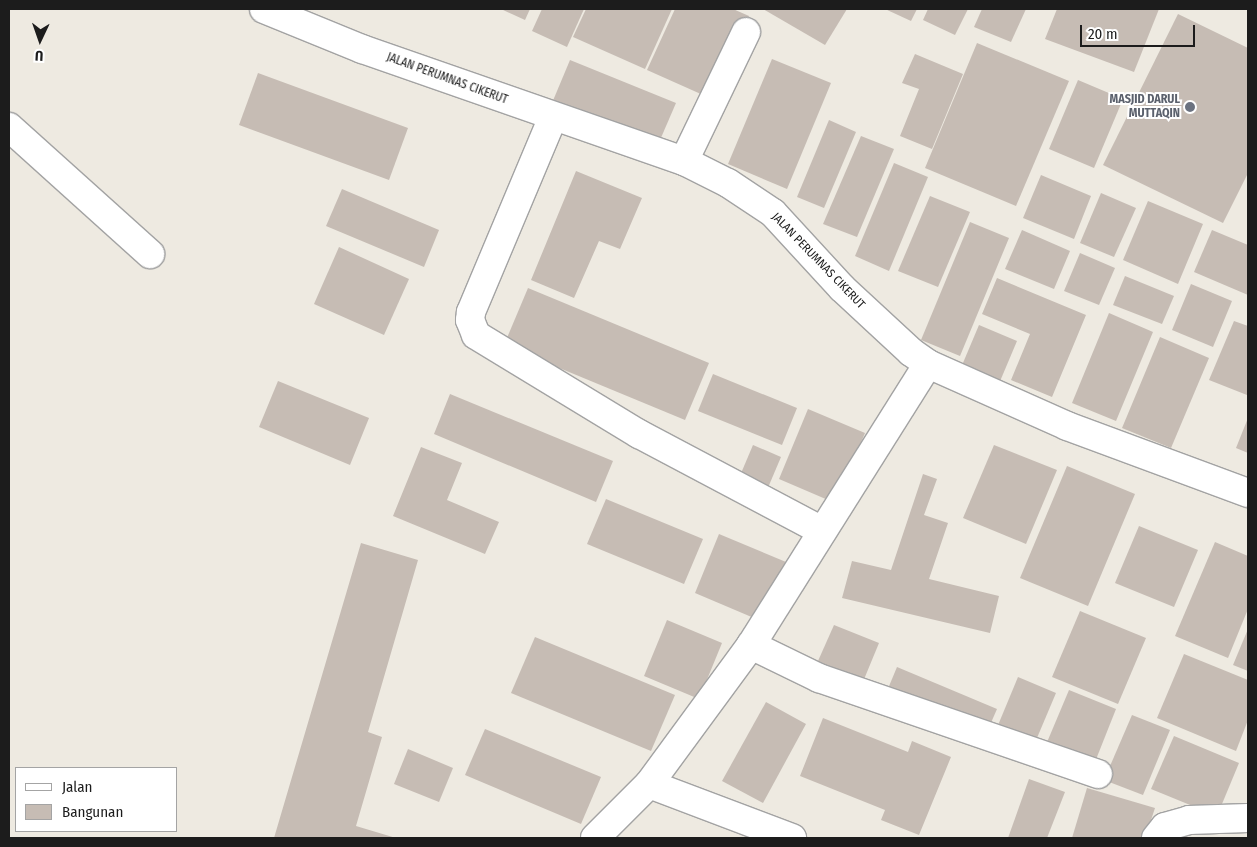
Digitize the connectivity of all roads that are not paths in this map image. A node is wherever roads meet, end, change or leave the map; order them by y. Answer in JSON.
{"nodes":[{"id":1,"x":264,"y":9,"type":"edge"},
{"id":2,"x":746,"y":32,"type":"dead end"},
{"id":3,"x":553,"y":117,"type":"junction"},
{"id":4,"x":9,"y":126,"type":"edge"},
{"id":5,"x":684,"y":161,"type":"junction"},
{"id":6,"x":150,"y":254,"type":"dead end"},
{"id":7,"x":928,"y":364,"type":"junction"},
{"id":8,"x":1248,"y":493,"type":"edge"},
{"id":9,"x":822,"y":532,"type":"junction"},
{"id":10,"x":751,"y":645,"type":"junction"},
{"id":11,"x":1098,"y":774,"type":"dead end"},
{"id":12,"x":649,"y":784,"type":"junction"},
{"id":13,"x":1248,"y":818,"type":"edge"},
{"id":14,"x":595,"y":838,"type":"edge"},
{"id":15,"x":792,"y":838,"type":"edge"},
{"id":16,"x":1156,"y":838,"type":"edge"}],
"edges":[{"from":1,"to":3,"type":"street","name":"JALAN PERUMNAS CIKERUT"},
{"from":2,"to":5,"type":"street"},
{"from":3,"to":5,"type":"street","name":"JALAN PERUMNAS CIKERUT"},
{"from":3,"to":9,"type":"street"},
{"from":4,"to":6,"type":"street"},
{"from":5,"to":7,"type":"street","name":"JALAN PERUMNAS CIKERUT"},
{"from":7,"to":8,"type":"street","name":"JALAN PERUMNAS CIKERUT"},
{"from":7,"to":9,"type":"street"},
{"from":9,"to":10,"type":"street"},
{"from":10,"to":11,"type":"street"},
{"from":10,"to":12,"type":"street"},
{"from":12,"to":14,"type":"street"},
{"from":12,"to":15,"type":"street"},
{"from":13,"to":16,"type":"street"}]}
